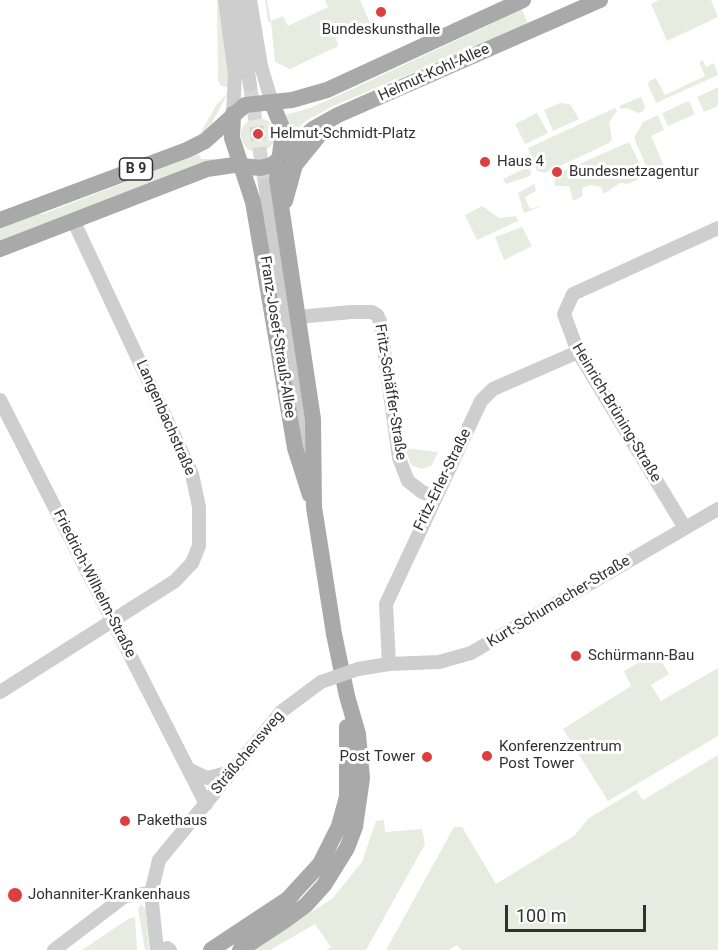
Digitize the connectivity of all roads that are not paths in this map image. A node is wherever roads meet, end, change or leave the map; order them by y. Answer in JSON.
{"nodes":[{"id":1,"x":225,"y":0,"type":"edge"},
{"id":2,"x":237,"y":0,"type":"edge"},
{"id":3,"x":250,"y":0,"type":"edge"},
{"id":4,"x":523,"y":0,"type":"edge"},
{"id":5,"x":600,"y":0,"type":"edge"},
{"id":6,"x":250,"y":85,"type":"tunnel mouth"},
{"id":7,"x":272,"y":103,"type":"junction"},
{"id":8,"x":233,"y":114,"type":"junction"},
{"id":9,"x":338,"y":115,"type":"junction"},
{"id":10,"x":278,"y":160,"type":"junction"},
{"id":11,"x":243,"y":165,"type":"junction"},
{"id":12,"x":265,"y":185,"type":"tunnel mouth"},
{"id":13,"x":283,"y":214,"type":"junction"},
{"id":14,"x":0,"y":220,"type":"edge"},
{"id":15,"x":74,"y":222,"type":"junction"},
{"id":16,"x":718,"y":228,"type":"edge"},
{"id":17,"x":0,"y":249,"type":"edge"},
{"id":18,"x":298,"y":316,"type":"junction"},
{"id":19,"x":578,"y":352,"type":"junction"},
{"id":20,"x":0,"y":400,"type":"edge"},
{"id":21,"x":435,"y":496,"type":"junction"},
{"id":22,"x":314,"y":507,"type":"junction"},
{"id":23,"x":718,"y":509,"type":"edge"},
{"id":24,"x":685,"y":528,"type":"junction"},
{"id":25,"x":112,"y":620,"type":"junction"},
{"id":26,"x":389,"y":664,"type":"junction"},
{"id":27,"x":0,"y":692,"type":"edge"},
{"id":28,"x":346,"y":696,"type":"junction"},
{"id":29,"x":188,"y":770,"type":"junction"},
{"id":30,"x":231,"y":772,"type":"junction"},
{"id":31,"x":206,"y":804,"type":"junction"},
{"id":32,"x":151,"y":893,"type":"junction"},
{"id":33,"x":162,"y":948,"type":"edge"},
{"id":34,"x":54,"y":950,"type":"edge"},
{"id":35,"x":211,"y":950,"type":"edge"},
{"id":36,"x":240,"y":950,"type":"edge"}],
"edges":[{"from":1,"to":8,"type":"street"},
{"from":2,"to":6,"type":"street"},
{"from":3,"to":7,"type":"street"},
{"from":4,"to":7,"type":"main road","name":"Helmut-Kohl-Allee","number":"B 9"},
{"from":5,"to":9,"type":"main road","name":"Helmut-Kohl-Allee"},
{"from":7,"to":8,"type":"main road","number":"B 9"},
{"from":7,"to":10,"type":"main road"},
{"from":8,"to":11,"type":"main road"},
{"from":8,"to":14,"type":"main road","number":"B 9"},
{"from":9,"to":10,"type":"main road","name":"Helmut-Kohl-Allee"},
{"from":9,"to":13,"type":"main road"},
{"from":10,"to":11,"type":"main road","number":"B 9"},
{"from":10,"to":13,"type":"main road","name":"Franz-Josef-Strauß-Allee"},
{"from":11,"to":15,"type":"main road","number":"B 9"},
{"from":11,"to":22,"type":"main road","name":"Franz-Josef-Strauß-Allee"},
{"from":12,"to":22,"type":"street","name":"Franz-Josef-Strauß-Allee"},
{"from":13,"to":18,"type":"main road","name":"Franz-Josef-Strauß-Allee"},
{"from":15,"to":17,"type":"main road","number":"B 9"},
{"from":15,"to":25,"type":"street","name":"Langenbachstraße"},
{"from":16,"to":19,"type":"street","name":"Heinrich-Brüning-Straße"},
{"from":18,"to":21,"type":"street","name":"Fritz-Schäffer-Straße"},
{"from":18,"to":22,"type":"main road","name":"Franz-Josef-Strauß-Allee"},
{"from":19,"to":21,"type":"street","name":"Fritz-Erler-Straße"},
{"from":19,"to":24,"type":"street","name":"Heinrich-Brüning-Straße"},
{"from":20,"to":25,"type":"street","name":"Friedrich-Wilhelm-Straße"},
{"from":21,"to":26,"type":"street","name":"Fritz-Erler-Straße"},
{"from":22,"to":28,"type":"main road","name":"Franz-Josef-Strauß-Allee"},
{"from":23,"to":24,"type":"street","name":"Kurt-Schumacher-Straße"},
{"from":24,"to":26,"type":"street","name":"Kurt-Schumacher-Straße"},
{"from":25,"to":27,"type":"street","name":"Langenbachstraße"},
{"from":25,"to":29,"type":"street","name":"Friedrich-Wilhelm-Straße"},
{"from":26,"to":30,"type":"street","name":"Sträßchensweg","bridge":true},
{"from":28,"to":35,"type":"main road","name":"Franz-Josef-Strauß-Allee"},
{"from":28,"to":36,"type":"main road","name":"Franz-Josef-Strauß-Allee"},
{"from":29,"to":30,"type":"street"},
{"from":29,"to":31,"type":"street","name":"Friedrich-Wilhelm-Straße"},
{"from":30,"to":31,"type":"street","name":"Sträßchensweg"},
{"from":31,"to":32,"type":"street","name":"Sträßchensweg"},
{"from":32,"to":33,"type":"street","name":"Sträßchensweg"},
{"from":32,"to":34,"type":"street"}]}
